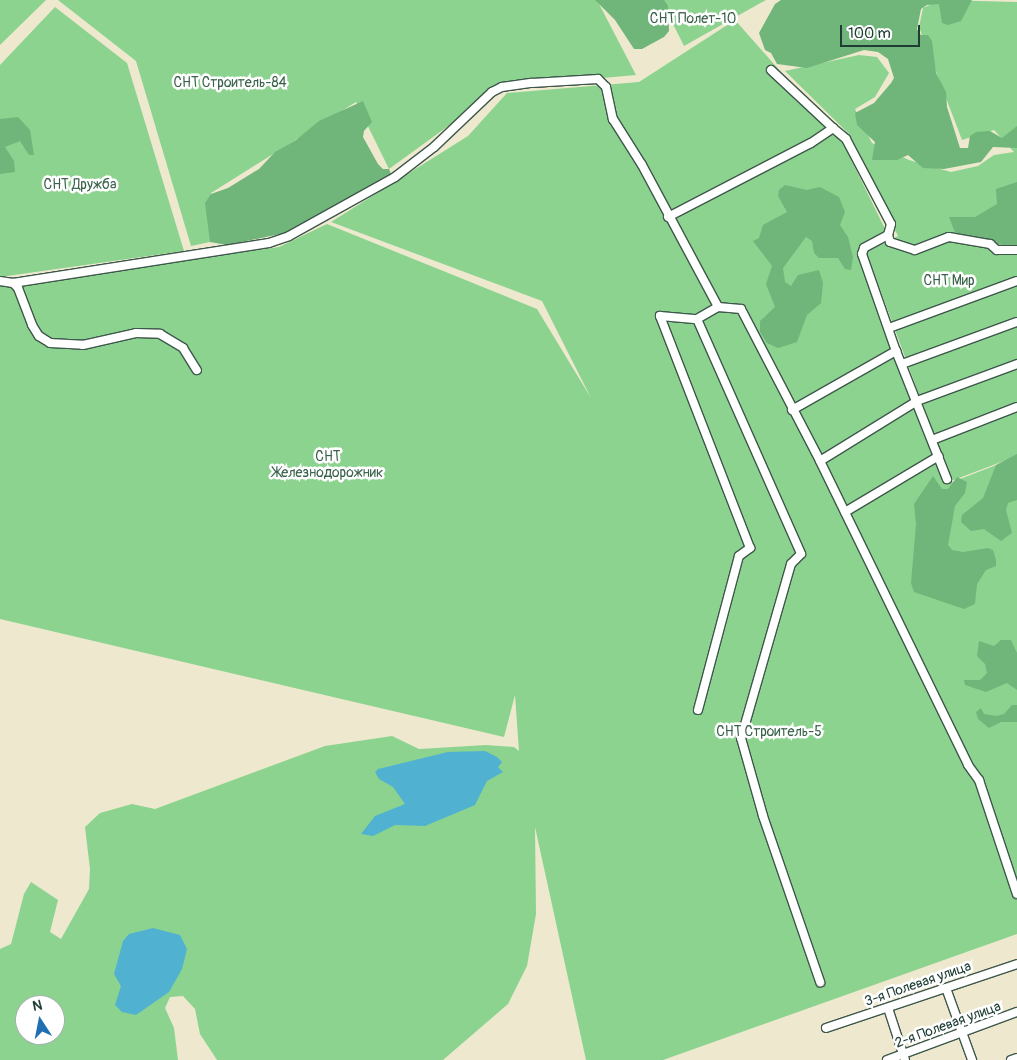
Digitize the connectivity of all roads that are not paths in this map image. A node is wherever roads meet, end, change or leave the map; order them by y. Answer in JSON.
{"nodes":[{"id":1,"x":771,"y":70,"type":"dead end"},
{"id":2,"x":833,"y":128,"type":"junction"},
{"id":3,"x":668,"y":217,"type":"junction"},
{"id":4,"x":888,"y":235,"type":"junction"},
{"id":5,"x":1017,"y":250,"type":"edge"},
{"id":6,"x":1017,"y":280,"type":"edge"},
{"id":7,"x":0,"y":281,"type":"edge"},
{"id":8,"x":13,"y":283,"type":"junction"},
{"id":9,"x":718,"y":307,"type":"junction"},
{"id":10,"x":697,"y":319,"type":"junction"},
{"id":11,"x":1017,"y":322,"type":"edge"},
{"id":12,"x":889,"y":328,"type":"junction"},
{"id":13,"x":896,"y":351,"type":"junction"},
{"id":14,"x":902,"y":364,"type":"junction"},
{"id":15,"x":1017,"y":364,"type":"edge"},
{"id":16,"x":197,"y":370,"type":"dead end"},
{"id":17,"x":917,"y":401,"type":"junction"},
{"id":18,"x":1017,"y":407,"type":"edge"},
{"id":19,"x":792,"y":410,"type":"junction"},
{"id":20,"x":932,"y":440,"type":"junction"},
{"id":21,"x":939,"y":456,"type":"junction"},
{"id":22,"x":820,"y":461,"type":"junction"},
{"id":23,"x":947,"y":479,"type":"dead end"},
{"id":24,"x":845,"y":512,"type":"junction"},
{"id":25,"x":698,"y":710,"type":"dead end"},
{"id":26,"x":1017,"y":894,"type":"edge"},
{"id":27,"x":1017,"y":964,"type":"edge"},
{"id":28,"x":820,"y":982,"type":"dead end"},
{"id":29,"x":946,"y":988,"type":"junction"},
{"id":30,"x":888,"y":1008,"type":"junction"},
{"id":31,"x":1017,"y":1012,"type":"edge"},
{"id":32,"x":826,"y":1028,"type":"dead end"},
{"id":33,"x":962,"y":1033,"type":"junction"},
{"id":34,"x":904,"y":1057,"type":"edge"},
{"id":35,"x":1017,"y":1058,"type":"edge"},
{"id":36,"x":887,"y":1060,"type":"edge"},
{"id":37,"x":972,"y":1060,"type":"edge"},
{"id":38,"x":1011,"y":1060,"type":"edge"}],
"edges":[{"from":1,"to":2,"type":"street"},
{"from":2,"to":3,"type":"street"},
{"from":2,"to":4,"type":"street"},
{"from":3,"to":8,"type":"street"},
{"from":3,"to":9,"type":"street"},
{"from":4,"to":5,"type":"street"},
{"from":4,"to":12,"type":"street"},
{"from":6,"to":12,"type":"street"},
{"from":7,"to":8,"type":"street"},
{"from":8,"to":16,"type":"street"},
{"from":9,"to":10,"type":"street"},
{"from":9,"to":19,"type":"street"},
{"from":10,"to":25,"type":"street"},
{"from":10,"to":28,"type":"street"},
{"from":11,"to":14,"type":"street"},
{"from":12,"to":13,"type":"street"},
{"from":13,"to":14,"type":"street"},
{"from":13,"to":19,"type":"street"},
{"from":14,"to":17,"type":"street"},
{"from":15,"to":17,"type":"street"},
{"from":17,"to":20,"type":"street"},
{"from":17,"to":22,"type":"street"},
{"from":18,"to":20,"type":"street"},
{"from":19,"to":22,"type":"street"},
{"from":20,"to":21,"type":"street"},
{"from":21,"to":23,"type":"street"},
{"from":21,"to":24,"type":"street"},
{"from":22,"to":24,"type":"street"},
{"from":24,"to":26,"type":"street"},
{"from":27,"to":29,"type":"street","name":"3-я Полевая улица"},
{"from":29,"to":30,"type":"street","name":"3-я Полевая улица"},
{"from":29,"to":33,"type":"street"},
{"from":30,"to":32,"type":"street","name":"3-я Полевая улица"},
{"from":30,"to":34,"type":"street"},
{"from":31,"to":33,"type":"street","name":"2-я Полевая улица"},
{"from":33,"to":34,"type":"street","name":"2-я Полевая улица"},
{"from":33,"to":37,"type":"street"},
{"from":34,"to":36,"type":"street","name":"2-я Полевая улица"},
{"from":35,"to":38,"type":"street"}]}
